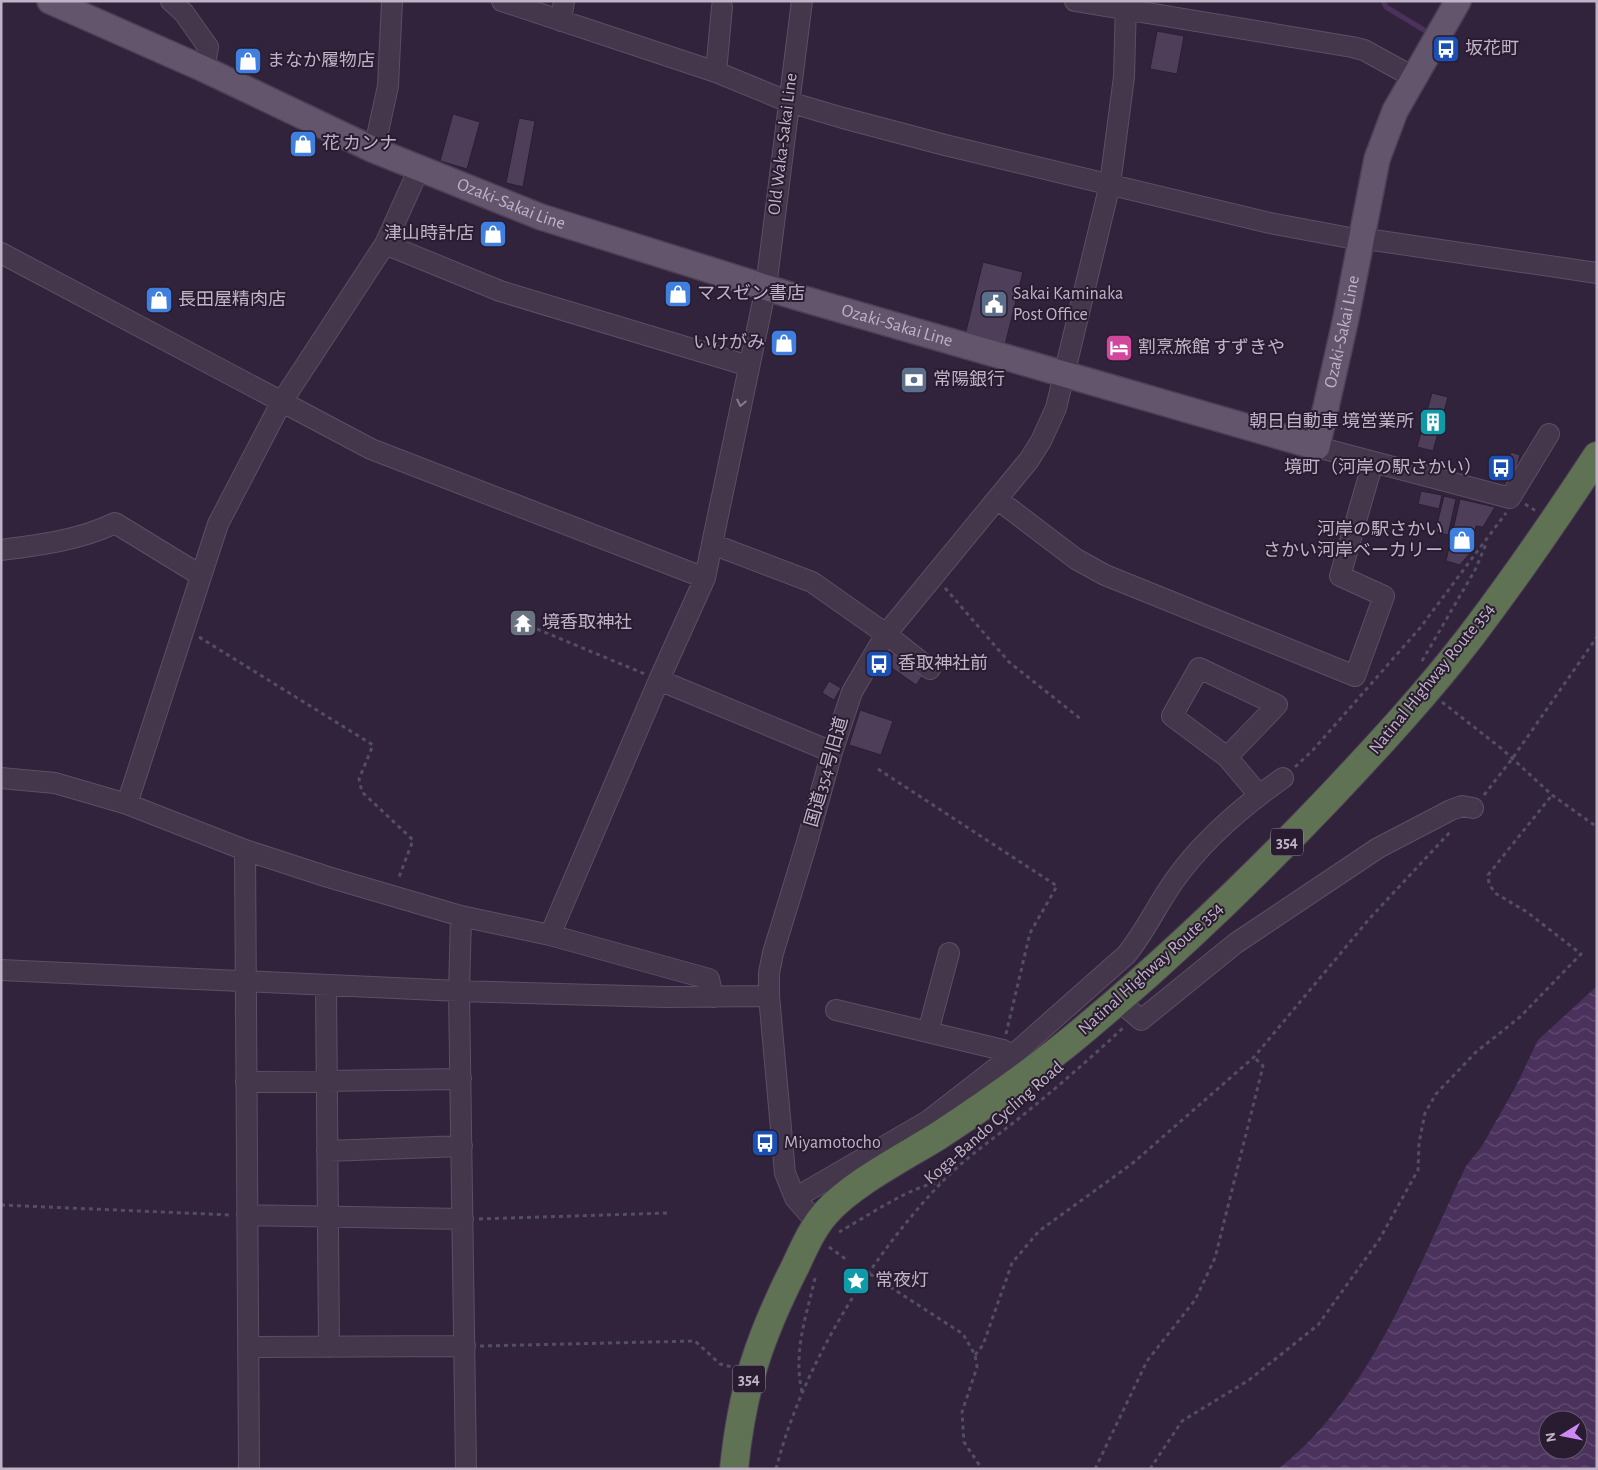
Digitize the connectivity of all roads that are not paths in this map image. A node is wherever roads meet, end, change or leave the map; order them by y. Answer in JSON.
{"nodes":[{"id":1,"x":50,"y":1,"type":"edge"},
{"id":2,"x":171,"y":1,"type":"edge"},
{"id":3,"x":392,"y":1,"type":"edge"},
{"id":4,"x":502,"y":1,"type":"edge"},
{"id":5,"x":802,"y":1,"type":"edge"},
{"id":6,"x":1075,"y":1,"type":"edge"},
{"id":7,"x":1458,"y":1,"type":"edge"},
{"id":8,"x":1126,"y":6,"type":"edge"},
{"id":9,"x":722,"y":7,"type":"dead end"},
{"id":10,"x":562,"y":11,"type":"edge"},
{"id":11,"x":204,"y":69,"type":"junction"},
{"id":12,"x":716,"y":72,"type":"junction"},
{"id":13,"x":1413,"y":78,"type":"junction"},
{"id":14,"x":788,"y":102,"type":"junction"},
{"id":15,"x":374,"y":150,"type":"junction"},
{"id":16,"x":418,"y":169,"type":"junction"},
{"id":17,"x":1110,"y":184,"type":"junction"},
{"id":18,"x":1361,"y":239,"type":"junction"},
{"id":19,"x":385,"y":244,"type":"junction"},
{"id":20,"x":1,"y":253,"type":"edge"},
{"id":21,"x":1597,"y":273,"type":"edge"},
{"id":22,"x":766,"y":287,"type":"junction"},
{"id":23,"x":749,"y":366,"type":"junction"},
{"id":24,"x":1065,"y":374,"type":"junction"},
{"id":25,"x":281,"y":403,"type":"junction"},
{"id":26,"x":1549,"y":434,"type":"dead end"},
{"id":27,"x":1317,"y":448,"type":"junction"},
{"id":28,"x":1597,"y":456,"type":"edge"},
{"id":29,"x":1373,"y":462,"type":"junction"},
{"id":30,"x":998,"y":499,"type":"junction"},
{"id":31,"x":712,"y":544,"type":"junction"},
{"id":32,"x":1,"y":550,"type":"edge"},
{"id":33,"x":200,"y":575,"type":"junction"},
{"id":34,"x":705,"y":578,"type":"junction"},
{"id":35,"x":886,"y":634,"type":"junction"},
{"id":36,"x":930,"y":669,"type":"dead end"},
{"id":37,"x":659,"y":680,"type":"junction"},
{"id":38,"x":832,"y":752,"type":"junction"},
{"id":39,"x":1227,"y":756,"type":"junction"},
{"id":40,"x":1,"y":778,"type":"edge"},
{"id":41,"x":1283,"y":778,"type":"road end"},
{"id":42,"x":1259,"y":795,"type":"junction"},
{"id":43,"x":128,"y":804,"type":"junction"},
{"id":44,"x":1473,"y":808,"type":"road end"},
{"id":45,"x":245,"y":850,"type":"junction"},
{"id":46,"x":462,"y":916,"type":"junction"},
{"id":47,"x":550,"y":935,"type":"junction"},
{"id":48,"x":949,"y":953,"type":"dead end"},
{"id":49,"x":1,"y":970,"type":"edge"},
{"id":50,"x":245,"y":982,"type":"junction"},
{"id":51,"x":326,"y":985,"type":"junction"},
{"id":52,"x":459,"y":991,"type":"junction"},
{"id":53,"x":769,"y":996,"type":"junction"},
{"id":54,"x":713,"y":997,"type":"junction"},
{"id":55,"x":1118,"y":1000,"type":"junction"},
{"id":56,"x":836,"y":1010,"type":"dead end"},
{"id":57,"x":928,"y":1032,"type":"junction"},
{"id":58,"x":1008,"y":1052,"type":"junction"},
{"id":59,"x":461,"y":1079,"type":"junction"},
{"id":60,"x":327,"y":1081,"type":"junction"},
{"id":61,"x":246,"y":1082,"type":"junction"},
{"id":62,"x":462,"y":1146,"type":"junction"},
{"id":63,"x":328,"y":1151,"type":"junction"},
{"id":64,"x":795,"y":1198,"type":"junction"},
{"id":65,"x":247,"y":1215,"type":"junction"},
{"id":66,"x":328,"y":1217,"type":"junction"},
{"id":67,"x":464,"y":1220,"type":"junction"},
{"id":68,"x":821,"y":1236,"type":"junction"},
{"id":69,"x":329,"y":1346,"type":"junction"},
{"id":70,"x":465,"y":1346,"type":"junction"},
{"id":71,"x":248,"y":1347,"type":"junction"},
{"id":72,"x":249,"y":1469,"type":"edge"},
{"id":73,"x":466,"y":1469,"type":"edge"},
{"id":74,"x":734,"y":1469,"type":"edge"}],
"edges":[{"from":1,"to":11,"type":"main road","name":"Ozaki-Sakai Line"},
{"from":2,"to":11,"type":"street"},
{"from":3,"to":15,"type":"street"},
{"from":4,"to":10,"type":"street"},
{"from":5,"to":14,"type":"street","name":"Old Waka-Sakai Line"},
{"from":6,"to":8,"type":"street"},
{"from":7,"to":13,"type":"main road","name":"Ozaki-Sakai Line"},
{"from":8,"to":13,"type":"street"},
{"from":8,"to":17,"type":"street","name":"国道354号旧道"},
{"from":9,"to":12,"type":"street"},
{"from":10,"to":12,"type":"street"},
{"from":11,"to":15,"type":"main road","name":"Ozaki-Sakai Line"},
{"from":12,"to":14,"type":"street"},
{"from":13,"to":18,"type":"main road","name":"Ozaki-Sakai Line"},
{"from":14,"to":17,"type":"street"},
{"from":14,"to":22,"type":"street","name":"Old Waka-Sakai Line"},
{"from":15,"to":16,"type":"main road","name":"Ozaki-Sakai Line"},
{"from":16,"to":19,"type":"street"},
{"from":16,"to":22,"type":"main road","name":"Ozaki-Sakai Line"},
{"from":17,"to":18,"type":"street"},
{"from":17,"to":24,"type":"street","name":"国道354号旧道"},
{"from":18,"to":21,"type":"street"},
{"from":18,"to":27,"type":"main road","name":"Ozaki-Sakai Line"},
{"from":19,"to":23,"type":"street"},
{"from":19,"to":25,"type":"street"},
{"from":20,"to":25,"type":"street"},
{"from":22,"to":23,"type":"street","name":"Old Waka-Sakai Line"},
{"from":22,"to":24,"type":"main road","name":"Ozaki-Sakai Line"},
{"from":23,"to":31,"type":"street","name":"Old Waka-Sakai Line","one_way":true},
{"from":24,"to":27,"type":"main road","name":"Ozaki-Sakai Line"},
{"from":24,"to":30,"type":"street","name":"国道354号旧道"},
{"from":25,"to":33,"type":"street"},
{"from":25,"to":34,"type":"street"},
{"from":26,"to":29,"type":"street"},
{"from":27,"to":29,"type":"street"},
{"from":28,"to":55,"type":"highway","name":"Natinal Highway Route 354","number":"354"},
{"from":29,"to":30,"type":"street"},
{"from":30,"to":35,"type":"street","name":"国道354号旧道"},
{"from":31,"to":34,"type":"street","name":"Old Waka-Sakai Line"},
{"from":31,"to":35,"type":"street"},
{"from":32,"to":33,"type":"street"},
{"from":33,"to":43,"type":"street"},
{"from":34,"to":37,"type":"street","name":"Old Waka-Sakai Line"},
{"from":35,"to":36,"type":"street"},
{"from":35,"to":38,"type":"street","name":"国道354号旧道"},
{"from":37,"to":38,"type":"street"},
{"from":37,"to":47,"type":"street","name":"Old Waka-Sakai Line"},
{"from":38,"to":53,"type":"street","name":"国道354号旧道"},
{"from":39,"to":39,"type":"street"},
{"from":39,"to":42,"type":"street"},
{"from":40,"to":43,"type":"street"},
{"from":41,"to":42,"type":"street"},
{"from":42,"to":58,"type":"street"},
{"from":43,"to":45,"type":"street"},
{"from":44,"to":55,"type":"street"},
{"from":45,"to":46,"type":"street"},
{"from":45,"to":50,"type":"street"},
{"from":46,"to":47,"type":"street"},
{"from":46,"to":52,"type":"street"},
{"from":47,"to":54,"type":"street"},
{"from":48,"to":57,"type":"street"},
{"from":49,"to":50,"type":"street"},
{"from":50,"to":51,"type":"street"},
{"from":50,"to":61,"type":"street"},
{"from":51,"to":52,"type":"street"},
{"from":51,"to":60,"type":"street"},
{"from":52,"to":54,"type":"street"},
{"from":52,"to":59,"type":"street"},
{"from":53,"to":54,"type":"street"},
{"from":53,"to":64,"type":"street","name":"国道354号旧道"},
{"from":55,"to":68,"type":"highway","name":"Natinal Highway Route 354","number":"354"},
{"from":56,"to":57,"type":"street"},
{"from":57,"to":58,"type":"street"},
{"from":58,"to":64,"type":"street"},
{"from":59,"to":60,"type":"street"},
{"from":59,"to":62,"type":"street"},
{"from":60,"to":61,"type":"street"},
{"from":60,"to":63,"type":"street"},
{"from":61,"to":65,"type":"street"},
{"from":62,"to":63,"type":"street"},
{"from":62,"to":67,"type":"street"},
{"from":63,"to":66,"type":"street"},
{"from":64,"to":68,"type":"street","name":"国道354号旧道"},
{"from":65,"to":66,"type":"street"},
{"from":65,"to":71,"type":"street"},
{"from":66,"to":67,"type":"street"},
{"from":66,"to":69,"type":"street"},
{"from":67,"to":70,"type":"street"},
{"from":68,"to":74,"type":"highway","name":"Natinal Highway Route 354","number":"354"},
{"from":69,"to":70,"type":"street"},
{"from":69,"to":71,"type":"street"},
{"from":70,"to":73,"type":"street"},
{"from":71,"to":72,"type":"street"}]}
